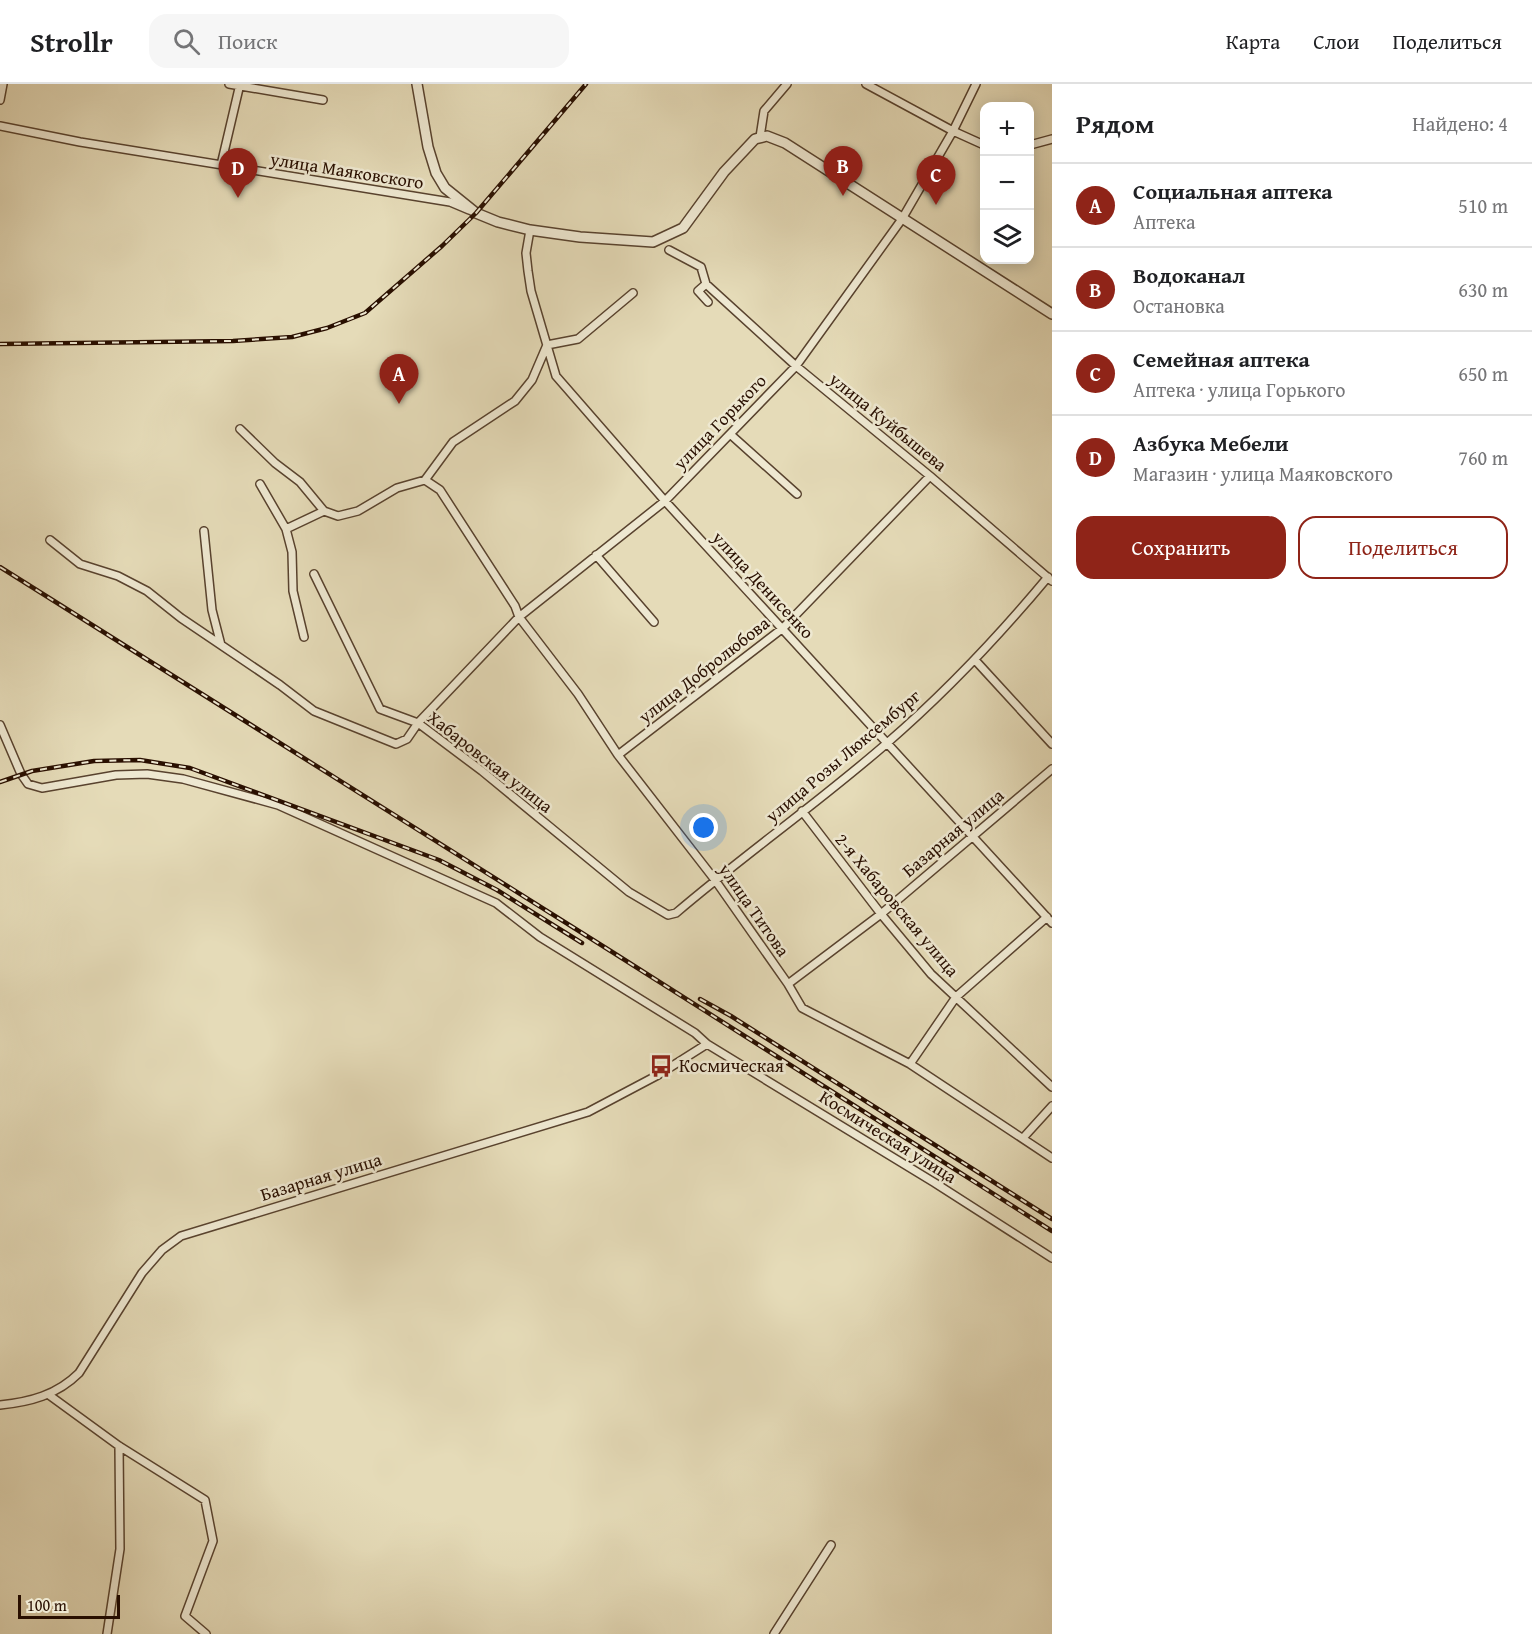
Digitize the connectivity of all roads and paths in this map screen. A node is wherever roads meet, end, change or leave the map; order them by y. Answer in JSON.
{"nodes":[{"id":1,"x":3,"y":84,"type":"edge"},
{"id":2,"x":229,"y":84,"type":"edge"},
{"id":3,"x":417,"y":84,"type":"edge"},
{"id":4,"x":787,"y":84,"type":"edge"},
{"id":5,"x":866,"y":84,"type":"edge"},
{"id":6,"x":976,"y":84,"type":"edge"},
{"id":7,"x":239,"y":85,"type":"edge"},
{"id":8,"x":0,"y":100,"type":"edge"},
{"id":9,"x":322,"y":100,"type":"dead end"},
{"id":10,"x":0,"y":126,"type":"edge"},
{"id":11,"x":953,"y":131,"type":"junction"},
{"id":12,"x":760,"y":137,"type":"junction"},
{"id":13,"x":1052,"y":139,"type":"edge"},
{"id":14,"x":980,"y":143,"type":"edge"},
{"id":15,"x":1034,"y":144,"type":"edge"},
{"id":16,"x":220,"y":165,"type":"junction"},
{"id":17,"x":476,"y":213,"type":"junction"},
{"id":18,"x":902,"y":219,"type":"junction"},
{"id":19,"x":530,"y":230,"type":"junction"},
{"id":20,"x":669,"y":250,"type":"dead end"},
{"id":21,"x":706,"y":284,"type":"junction"},
{"id":22,"x":633,"y":293,"type":"dead end"},
{"id":23,"x":708,"y":302,"type":"dead end"},
{"id":24,"x":1052,"y":314,"type":"edge"},
{"id":25,"x":547,"y":345,"type":"junction"},
{"id":26,"x":796,"y":366,"type":"junction"},
{"id":27,"x":240,"y":429,"type":"dead end"},
{"id":28,"x":730,"y":434,"type":"junction"},
{"id":29,"x":930,"y":476,"type":"junction"},
{"id":30,"x":425,"y":480,"type":"junction"},
{"id":31,"x":260,"y":484,"type":"dead end"},
{"id":32,"x":797,"y":494,"type":"dead end"},
{"id":33,"x":665,"y":501,"type":"junction"},
{"id":34,"x":324,"y":511,"type":"junction"},
{"id":35,"x":286,"y":529,"type":"junction"},
{"id":36,"x":204,"y":531,"type":"dead end"},
{"id":37,"x":50,"y":540,"type":"dead end"},
{"id":38,"x":596,"y":555,"type":"junction"},
{"id":39,"x":314,"y":574,"type":"dead end"},
{"id":40,"x":1050,"y":579,"type":"edge"},
{"id":41,"x":519,"y":617,"type":"junction"},
{"id":42,"x":654,"y":622,"type":"dead end"},
{"id":43,"x":783,"y":628,"type":"junction"},
{"id":44,"x":304,"y":637,"type":"dead end"},
{"id":45,"x":221,"y":645,"type":"junction"},
{"id":46,"x":975,"y":660,"type":"junction"},
{"id":47,"x":418,"y":723,"type":"junction"},
{"id":48,"x":0,"y":725,"type":"edge"},
{"id":49,"x":886,"y":744,"type":"junction"},
{"id":50,"x":1052,"y":744,"type":"edge"},
{"id":51,"x":618,"y":755,"type":"junction"},
{"id":52,"x":1052,"y":769,"type":"edge"},
{"id":53,"x":802,"y":811,"type":"junction"},
{"id":54,"x":973,"y":836,"type":"junction"},
{"id":55,"x":715,"y":880,"type":"junction"},
{"id":56,"x":880,"y":914,"type":"junction"},
{"id":57,"x":668,"y":915,"type":"joint"},
{"id":58,"x":1049,"y":920,"type":"edge"},
{"id":59,"x":788,"y":984,"type":"junction"},
{"id":60,"x":956,"y":997,"type":"junction"},
{"id":61,"x":707,"y":1044,"type":"junction"},
{"id":62,"x":910,"y":1064,"type":"junction"},
{"id":63,"x":1052,"y":1087,"type":"edge"},
{"id":64,"x":1052,"y":1106,"type":"edge"},
{"id":65,"x":1023,"y":1138,"type":"junction"},
{"id":66,"x":1052,"y":1158,"type":"edge"},
{"id":67,"x":1052,"y":1258,"type":"edge"},
{"id":68,"x":49,"y":1395,"type":"junction"},
{"id":69,"x":0,"y":1405,"type":"edge"},
{"id":70,"x":119,"y":1446,"type":"junction"},
{"id":71,"x":831,"y":1545,"type":"dead end"},
{"id":72,"x":107,"y":1634,"type":"edge"},
{"id":73,"x":206,"y":1634,"type":"edge"},
{"id":74,"x":774,"y":1634,"type":"edge"}],
"edges":[{"from":1,"to":8,"type":"street"},
{"from":2,"to":7,"type":"street"},
{"from":3,"to":17,"type":"street"},
{"from":4,"to":12,"type":"street"},
{"from":5,"to":11,"type":"street"},
{"from":6,"to":11,"type":"street","name":"улица Горького"},
{"from":7,"to":9,"type":"street"},
{"from":7,"to":16,"type":"street"},
{"from":10,"to":16,"type":"street","name":"улица Маяковского"},
{"from":11,"to":14,"type":"street"},
{"from":11,"to":18,"type":"street","name":"улица Горького"},
{"from":12,"to":18,"type":"street"},
{"from":12,"to":19,"type":"street"},
{"from":13,"to":15,"type":"street"},
{"from":16,"to":17,"type":"street","name":"улица Маяковского"},
{"from":17,"to":19,"type":"street"},
{"from":18,"to":24,"type":"street"},
{"from":18,"to":26,"type":"street","name":"улица Горького"},
{"from":19,"to":25,"type":"street","name":"улица Денисенко"},
{"from":20,"to":21,"type":"street","name":"улица Куйбышева"},
{"from":21,"to":23,"type":"street","name":"улица Куйбышева"},
{"from":21,"to":26,"type":"street","name":"улица Куйбышева"},
{"from":22,"to":25,"type":"street"},
{"from":25,"to":30,"type":"street"},
{"from":25,"to":33,"type":"street","name":"улица Денисенко"},
{"from":26,"to":28,"type":"street","name":"улица Горького"},
{"from":26,"to":29,"type":"street","name":"улица Куйбышева"},
{"from":27,"to":34,"type":"street"},
{"from":28,"to":32,"type":"street"},
{"from":28,"to":33,"type":"street","name":"улица Горького"},
{"from":29,"to":40,"type":"street","name":"улица Куйбышева"},
{"from":29,"to":43,"type":"street","name":"улица Добролюбова"},
{"from":30,"to":34,"type":"street"},
{"from":30,"to":41,"type":"street","name":"улица Титова"},
{"from":31,"to":35,"type":"street"},
{"from":33,"to":38,"type":"street","name":"улица Горького"},
{"from":33,"to":43,"type":"street","name":"улица Денисенко"},
{"from":34,"to":35,"type":"street"},
{"from":35,"to":44,"type":"street"},
{"from":36,"to":45,"type":"street"},
{"from":37,"to":45,"type":"street"},
{"from":38,"to":41,"type":"street","name":"улица Горького"},
{"from":38,"to":42,"type":"street"},
{"from":39,"to":47,"type":"street","name":"Хабаровская улица"},
{"from":40,"to":46,"type":"street","name":"улица Розы Люксембург"},
{"from":41,"to":47,"type":"street","name":"улица Горького"},
{"from":41,"to":51,"type":"street","name":"улица Титова"},
{"from":43,"to":49,"type":"street","name":"улица Денисенко"},
{"from":43,"to":51,"type":"street","name":"улица Добролюбова"},
{"from":45,"to":47,"type":"street","name":"улица Горького"},
{"from":46,"to":49,"type":"street","name":"улица Розы Люксембург"},
{"from":46,"to":50,"type":"street"},
{"from":47,"to":57,"type":"street","name":"Хабаровская улица"},
{"from":48,"to":61,"type":"street","name":"Космическая улица"},
{"from":49,"to":53,"type":"street","name":"улица Розы Люксембург"},
{"from":49,"to":54,"type":"street","name":"улица Денисенко"},
{"from":51,"to":55,"type":"street","name":"улица Титова"},
{"from":52,"to":54,"type":"street","name":"Базарная улица"},
{"from":53,"to":55,"type":"street","name":"улица Розы Люксембург"},
{"from":53,"to":56,"type":"street","name":"2-я Хабаровская улица"},
{"from":54,"to":56,"type":"street","name":"Базарная улица"},
{"from":54,"to":58,"type":"street","name":"улица Денисенко"},
{"from":55,"to":57,"type":"street","name":"улица Розы Люксембург"},
{"from":55,"to":59,"type":"street","name":"улица Титова"},
{"from":56,"to":59,"type":"street","name":"Базарная улица"},
{"from":56,"to":60,"type":"street","name":"2-я Хабаровская улица"},
{"from":58,"to":60,"type":"street"},
{"from":59,"to":62,"type":"street","name":"улица Титова"},
{"from":60,"to":62,"type":"street"},
{"from":60,"to":63,"type":"street","name":"2-я Хабаровская улица"},
{"from":61,"to":67,"type":"street","name":"Космическая улица"},
{"from":61,"to":68,"type":"street","name":"Базарная улица"},
{"from":62,"to":65,"type":"street","name":"улица Титова"},
{"from":64,"to":65,"type":"street"},
{"from":65,"to":66,"type":"street","name":"улица Титова"},
{"from":68,"to":69,"type":"street","name":"Базарная улица"},
{"from":68,"to":70,"type":"street"},
{"from":70,"to":72,"type":"street"},
{"from":70,"to":73,"type":"street"},
{"from":71,"to":74,"type":"street"}]}
